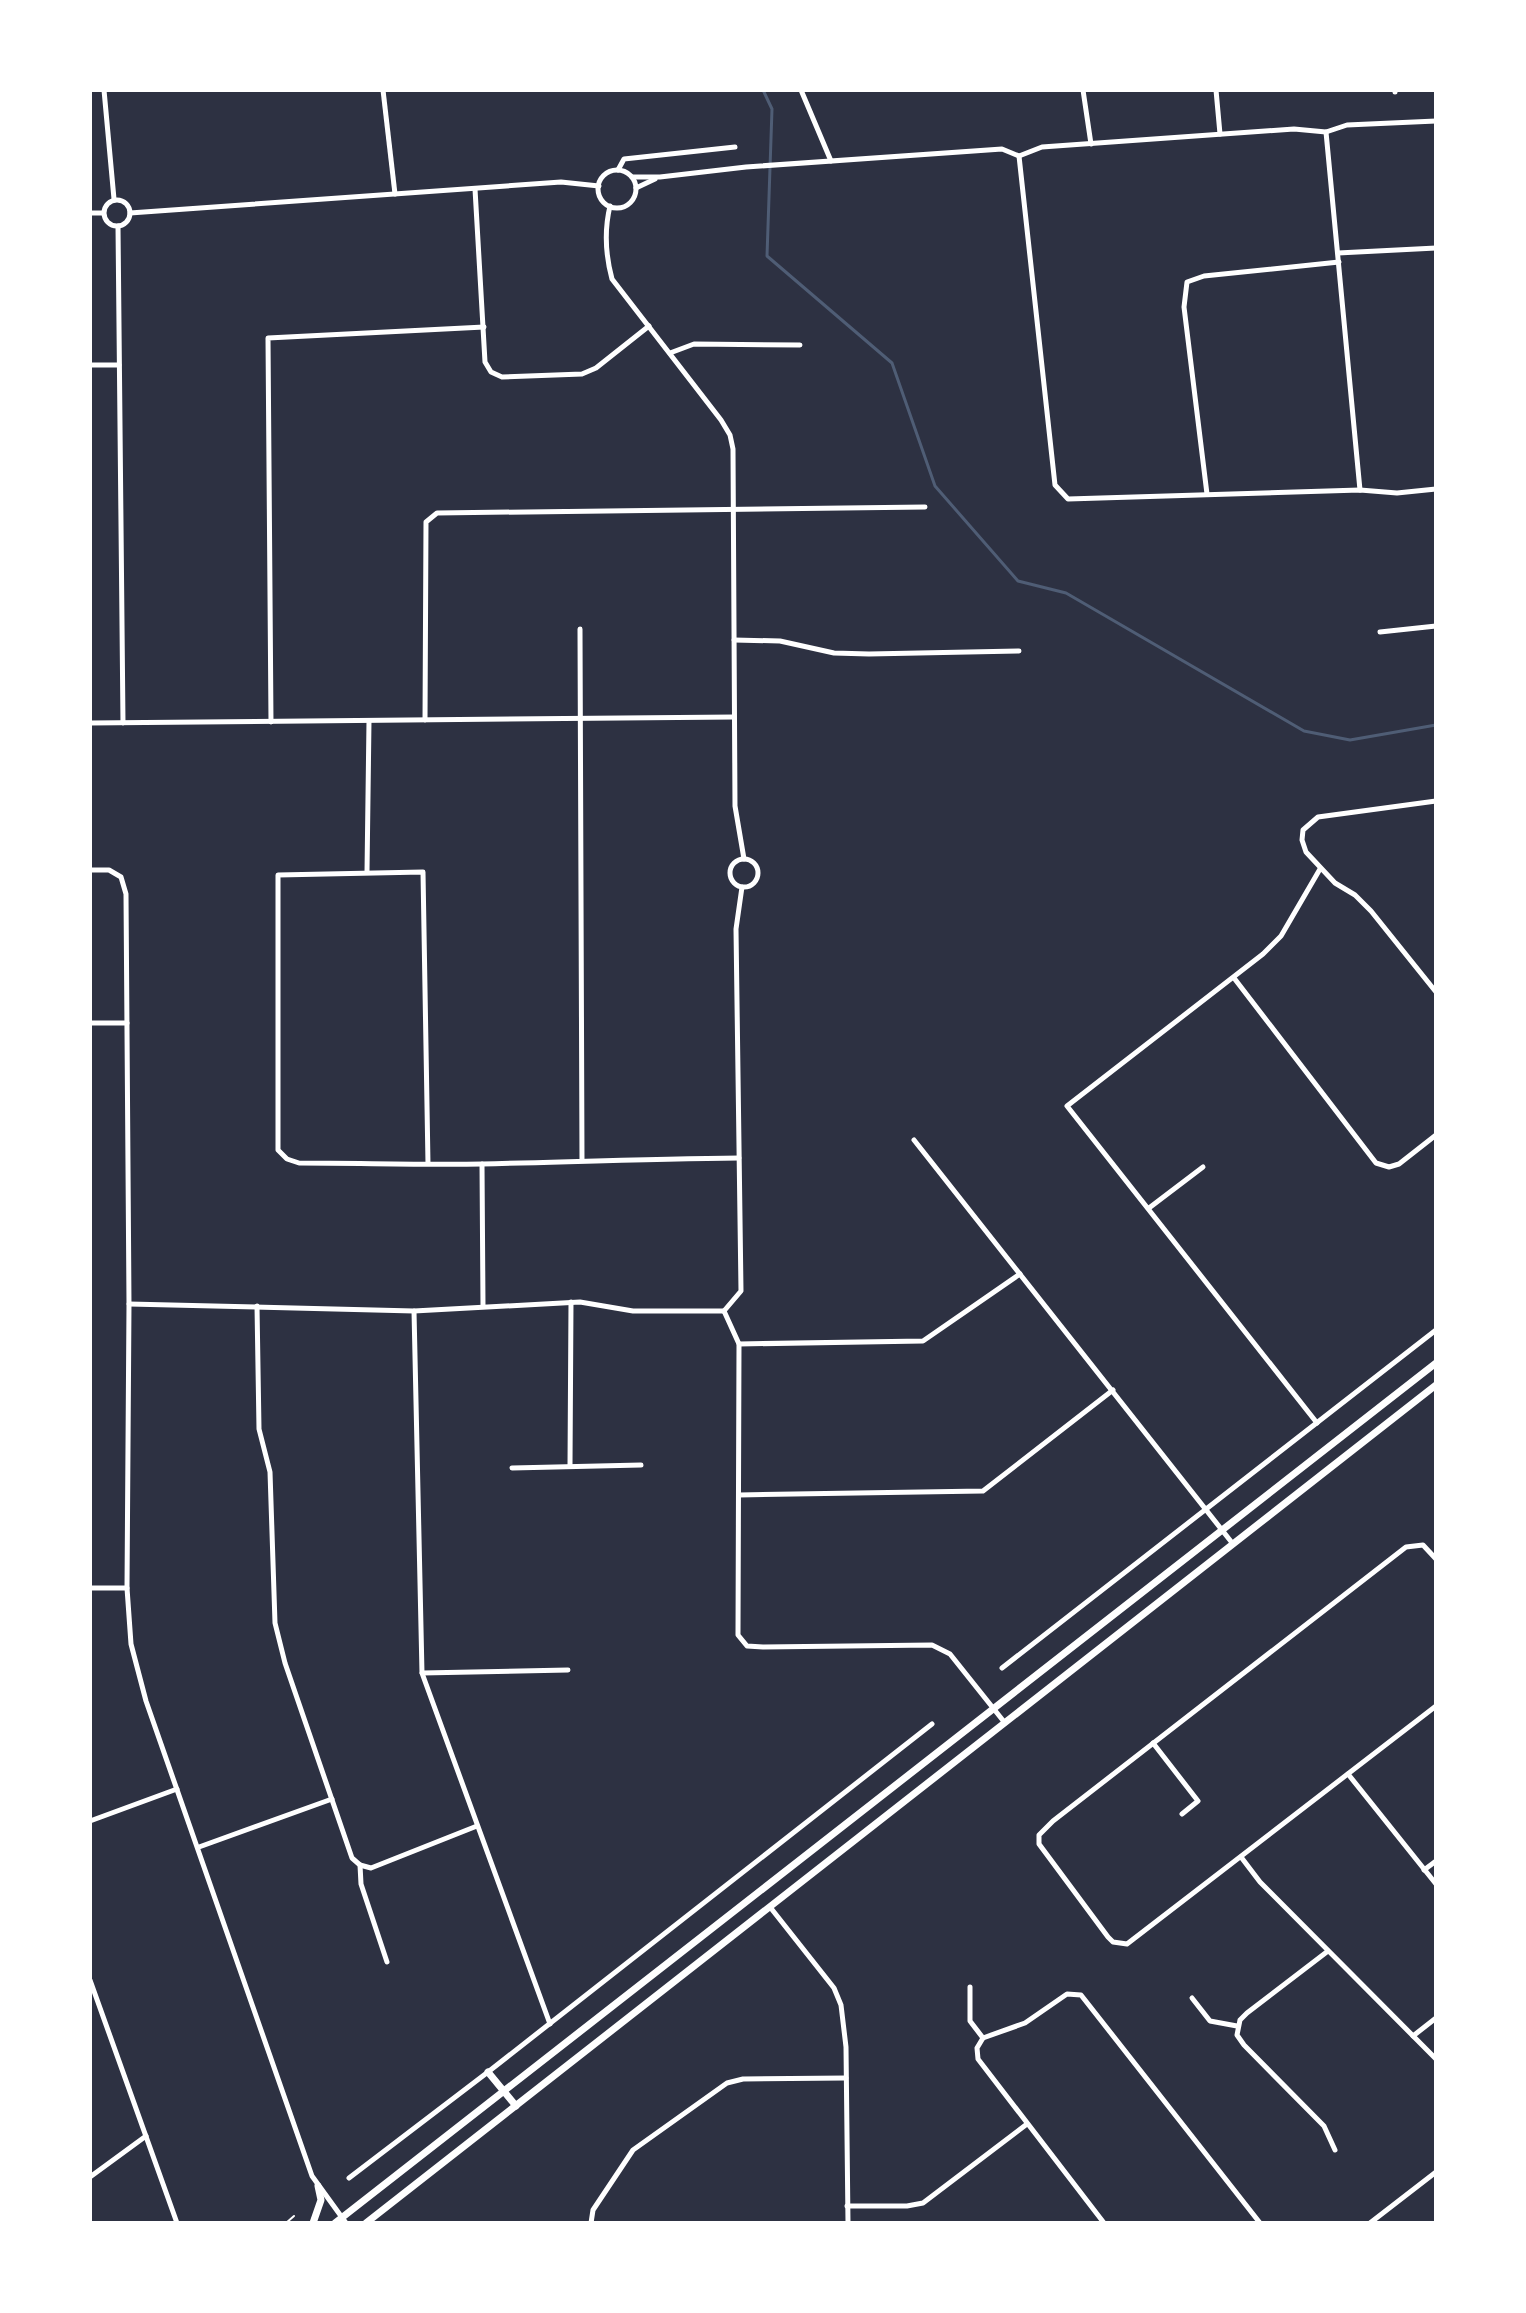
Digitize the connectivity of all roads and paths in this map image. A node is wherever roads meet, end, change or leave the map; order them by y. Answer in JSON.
{"nodes":[{"id":1,"x":104,"y":90,"type":"edge"},
{"id":2,"x":383,"y":90,"type":"edge"},
{"id":3,"x":801,"y":90,"type":"edge"},
{"id":4,"x":1083,"y":90,"type":"edge"},
{"id":5,"x":1216,"y":90,"type":"edge"},
{"id":6,"x":1436,"y":121,"type":"edge"},
{"id":7,"x":1326,"y":132,"type":"junction"},
{"id":8,"x":1220,"y":134,"type":"junction"},
{"id":9,"x":1091,"y":144,"type":"junction"},
{"id":10,"x":735,"y":147,"type":"dead end"},
{"id":11,"x":1019,"y":156,"type":"junction"},
{"id":12,"x":831,"y":161,"type":"junction"},
{"id":13,"x":618,"y":170,"type":"junction"},
{"id":14,"x":632,"y":177,"type":"junction"},
{"id":15,"x":660,"y":177,"type":"junction"},
{"id":16,"x":599,"y":186,"type":"junction"},
{"id":17,"x":636,"y":188,"type":"junction"},
{"id":18,"x":475,"y":189,"type":"junction"},
{"id":19,"x":395,"y":194,"type":"junction"},
{"id":20,"x":114,"y":199,"type":"junction"},
{"id":21,"x":610,"y":206,"type":"junction"},
{"id":22,"x":90,"y":213,"type":"edge"},
{"id":23,"x":103,"y":213,"type":"junction"},
{"id":24,"x":130,"y":213,"type":"junction"},
{"id":25,"x":118,"y":226,"type":"junction"},
{"id":26,"x":1436,"y":248,"type":"edge"},
{"id":27,"x":1338,"y":253,"type":"junction"},
{"id":28,"x":1339,"y":262,"type":"junction"},
{"id":29,"x":649,"y":326,"type":"junction"},
{"id":30,"x":484,"y":327,"type":"junction"},
{"id":31,"x":800,"y":345,"type":"dead end"},
{"id":32,"x":670,"y":353,"type":"junction"},
{"id":33,"x":90,"y":365,"type":"edge"},
{"id":34,"x":119,"y":365,"type":"junction"},
{"id":35,"x":1436,"y":489,"type":"edge"},
{"id":36,"x":1360,"y":490,"type":"junction"},
{"id":37,"x":1207,"y":495,"type":"junction"},
{"id":38,"x":925,"y":507,"type":"dead end"},
{"id":39,"x":733,"y":508,"type":"junction"},
{"id":40,"x":1436,"y":626,"type":"edge"},
{"id":41,"x":580,"y":629,"type":"dead end"},
{"id":42,"x":1380,"y":632,"type":"dead end"},
{"id":43,"x":734,"y":640,"type":"junction"},
{"id":44,"x":1019,"y":651,"type":"dead end"},
{"id":45,"x":734,"y":717,"type":"junction"},
{"id":46,"x":580,"y":718,"type":"junction"},
{"id":47,"x":425,"y":720,"type":"junction"},
{"id":48,"x":369,"y":721,"type":"junction"},
{"id":49,"x":271,"y":722,"type":"junction"},
{"id":50,"x":90,"y":723,"type":"edge"},
{"id":51,"x":123,"y":723,"type":"junction"},
{"id":52,"x":1436,"y":801,"type":"edge"},
{"id":53,"x":744,"y":859,"type":"junction"},
{"id":54,"x":1320,"y":869,"type":"junction"},
{"id":55,"x":90,"y":870,"type":"edge"},
{"id":56,"x":367,"y":872,"type":"junction"},
{"id":57,"x":742,"y":887,"type":"junction"},
{"id":58,"x":1234,"y":978,"type":"junction"},
{"id":59,"x":1436,"y":992,"type":"edge"},
{"id":60,"x":90,"y":1023,"type":"edge"},
{"id":61,"x":127,"y":1023,"type":"junction"},
{"id":62,"x":1436,"y":1135,"type":"edge"},
{"id":63,"x":914,"y":1140,"type":"dead end"},
{"id":64,"x":739,"y":1158,"type":"junction"},
{"id":65,"x":582,"y":1159,"type":"junction"},
{"id":66,"x":428,"y":1164,"type":"junction"},
{"id":67,"x":482,"y":1164,"type":"junction"},
{"id":68,"x":1203,"y":1167,"type":"dead end"},
{"id":69,"x":1149,"y":1208,"type":"junction"},
{"id":70,"x":1020,"y":1274,"type":"junction"},
{"id":71,"x":571,"y":1302,"type":"junction"},
{"id":72,"x":129,"y":1304,"type":"junction"},
{"id":73,"x":257,"y":1306,"type":"junction"},
{"id":74,"x":483,"y":1306,"type":"junction"},
{"id":75,"x":414,"y":1311,"type":"junction"},
{"id":76,"x":724,"y":1311,"type":"junction"},
{"id":77,"x":1436,"y":1330,"type":"edge"},
{"id":78,"x":739,"y":1344,"type":"junction"},
{"id":79,"x":1433,"y":1365,"type":"edge"},
{"id":80,"x":1436,"y":1375,"type":"edge"},
{"id":81,"x":1436,"y":1385,"type":"edge"},
{"id":82,"x":1113,"y":1390,"type":"junction"},
{"id":83,"x":1317,"y":1423,"type":"junction"},
{"id":84,"x":570,"y":1465,"type":"junction"},
{"id":85,"x":641,"y":1465,"type":"dead end"},
{"id":86,"x":512,"y":1468,"type":"dead end"},
{"id":87,"x":739,"y":1495,"type":"junction"},
{"id":88,"x":1206,"y":1510,"type":"junction"},
{"id":89,"x":1222,"y":1530,"type":"junction"},
{"id":90,"x":1233,"y":1544,"type":"junction"},
{"id":91,"x":1436,"y":1559,"type":"edge"},
{"id":92,"x":90,"y":1588,"type":"edge"},
{"id":93,"x":127,"y":1588,"type":"junction"},
{"id":94,"x":1002,"y":1668,"type":"dead end"},
{"id":95,"x":568,"y":1670,"type":"dead end"},
{"id":96,"x":422,"y":1673,"type":"junction"},
{"id":97,"x":1436,"y":1706,"type":"edge"},
{"id":98,"x":994,"y":1709,"type":"junction"},
{"id":99,"x":1005,"y":1723,"type":"junction"},
{"id":100,"x":932,"y":1724,"type":"dead end"},
{"id":101,"x":1153,"y":1743,"type":"junction"},
{"id":102,"x":1348,"y":1774,"type":"junction"},
{"id":103,"x":177,"y":1789,"type":"junction"},
{"id":104,"x":332,"y":1799,"type":"junction"},
{"id":105,"x":1182,"y":1814,"type":"dead end"},
{"id":106,"x":90,"y":1821,"type":"edge"},
{"id":107,"x":477,"y":1826,"type":"junction"},
{"id":108,"x":199,"y":1847,"type":"junction"},
{"id":109,"x":1241,"y":1857,"type":"junction"},
{"id":110,"x":1436,"y":1861,"type":"edge"},
{"id":111,"x":360,"y":1865,"type":"junction"},
{"id":112,"x":1424,"y":1870,"type":"junction"},
{"id":113,"x":1436,"y":1884,"type":"edge"},
{"id":114,"x":759,"y":1893,"type":"junction"},
{"id":115,"x":770,"y":1907,"type":"junction"},
{"id":116,"x":1328,"y":1951,"type":"junction"},
{"id":117,"x":387,"y":1962,"type":"dead end"},
{"id":118,"x":90,"y":1980,"type":"edge"},
{"id":119,"x":970,"y":1987,"type":"dead end"},
{"id":120,"x":1192,"y":1998,"type":"dead end"},
{"id":121,"x":1436,"y":2018,"type":"edge"},
{"id":122,"x":550,"y":2024,"type":"junction"},
{"id":123,"x":1237,"y":2026,"type":"junction"},
{"id":124,"x":1413,"y":2036,"type":"junction"},
{"id":125,"x":983,"y":2038,"type":"junction"},
{"id":126,"x":1436,"y":2059,"type":"edge"},
{"id":127,"x":488,"y":2072,"type":"junction"},
{"id":128,"x":846,"y":2078,"type":"junction"},
{"id":129,"x":504,"y":2092,"type":"junction"},
{"id":130,"x":516,"y":2106,"type":"junction"},
{"id":131,"x":1027,"y":2124,"type":"junction"},
{"id":132,"x":146,"y":2136,"type":"junction"},
{"id":133,"x":1335,"y":2150,"type":"dead end"},
{"id":134,"x":1436,"y":2172,"type":"edge"},
{"id":135,"x":90,"y":2177,"type":"edge"},
{"id":136,"x":349,"y":2178,"type":"dead end"},
{"id":137,"x":318,"y":2186,"type":"junction"},
{"id":138,"x":847,"y":2206,"type":"junction"},
{"id":139,"x":294,"y":2216,"type":"dead end"},
{"id":140,"x":341,"y":2221,"type":"edge"},
{"id":141,"x":1101,"y":2222,"type":"edge"},
{"id":142,"x":177,"y":2223,"type":"edge"},
{"id":143,"x":286,"y":2223,"type":"edge"},
{"id":144,"x":313,"y":2223,"type":"edge"},
{"id":145,"x":366,"y":2223,"type":"edge"},
{"id":146,"x":591,"y":2223,"type":"edge"},
{"id":147,"x":848,"y":2223,"type":"edge"},
{"id":148,"x":1260,"y":2223,"type":"edge"},
{"id":149,"x":1370,"y":2223,"type":"edge"}],
"edges":[{"from":1,"to":20,"type":"street"},
{"from":2,"to":19,"type":"street"},
{"from":3,"to":12,"type":"street"},
{"from":4,"to":9,"type":"street"},
{"from":5,"to":8,"type":"street"},
{"from":6,"to":7,"type":"street"},
{"from":7,"to":8,"type":"street"},
{"from":7,"to":27,"type":"street"},
{"from":8,"to":9,"type":"street"},
{"from":9,"to":11,"type":"street"},
{"from":10,"to":13,"type":"street"},
{"from":11,"to":12,"type":"street"},
{"from":11,"to":37,"type":"street"},
{"from":12,"to":15,"type":"street"},
{"from":13,"to":14,"type":"street"},
{"from":13,"to":16,"type":"street"},
{"from":14,"to":15,"type":"street"},
{"from":14,"to":17,"type":"street"},
{"from":15,"to":17,"type":"street"},
{"from":16,"to":18,"type":"street"},
{"from":16,"to":21,"type":"street"},
{"from":17,"to":21,"type":"street"},
{"from":18,"to":19,"type":"street"},
{"from":18,"to":30,"type":"street"},
{"from":19,"to":24,"type":"street"},
{"from":20,"to":23,"type":"street"},
{"from":20,"to":24,"type":"street"},
{"from":21,"to":29,"type":"street"},
{"from":22,"to":23,"type":"street"},
{"from":23,"to":25,"type":"street"},
{"from":24,"to":25,"type":"street"},
{"from":25,"to":34,"type":"street"},
{"from":26,"to":27,"type":"street"},
{"from":27,"to":28,"type":"street"},
{"from":28,"to":36,"type":"street"},
{"from":28,"to":37,"type":"street"},
{"from":29,"to":30,"type":"street"},
{"from":29,"to":32,"type":"street"},
{"from":30,"to":49,"type":"street"},
{"from":31,"to":32,"type":"street"},
{"from":32,"to":39,"type":"street"},
{"from":33,"to":34,"type":"street"},
{"from":34,"to":51,"type":"street"},
{"from":35,"to":36,"type":"street"},
{"from":36,"to":37,"type":"street"},
{"from":38,"to":39,"type":"street"},
{"from":39,"to":43,"type":"street"},
{"from":39,"to":47,"type":"street"},
{"from":40,"to":42,"type":"street"},
{"from":41,"to":46,"type":"street"},
{"from":43,"to":44,"type":"street"},
{"from":43,"to":45,"type":"street"},
{"from":45,"to":46,"type":"street"},
{"from":45,"to":53,"type":"street"},
{"from":46,"to":47,"type":"street"},
{"from":46,"to":65,"type":"street"},
{"from":47,"to":48,"type":"street"},
{"from":48,"to":49,"type":"street"},
{"from":48,"to":56,"type":"street"},
{"from":49,"to":51,"type":"street"},
{"from":50,"to":51,"type":"street"},
{"from":52,"to":54,"type":"street"},
{"from":53,"to":57,"type":"street"},
{"from":53,"to":57,"type":"street"},
{"from":54,"to":58,"type":"street"},
{"from":54,"to":59,"type":"street"},
{"from":55,"to":61,"type":"street"},
{"from":56,"to":66,"type":"street"},
{"from":56,"to":66,"type":"street"},
{"from":57,"to":64,"type":"street"},
{"from":58,"to":62,"type":"street"},
{"from":58,"to":69,"type":"street"},
{"from":60,"to":61,"type":"street"},
{"from":61,"to":72,"type":"street"},
{"from":63,"to":70,"type":"street"},
{"from":64,"to":65,"type":"street"},
{"from":64,"to":76,"type":"street"},
{"from":65,"to":67,"type":"street"},
{"from":66,"to":67,"type":"street"},
{"from":67,"to":74,"type":"street"},
{"from":68,"to":69,"type":"street"},
{"from":69,"to":83,"type":"street"},
{"from":70,"to":78,"type":"street"},
{"from":70,"to":82,"type":"street"},
{"from":71,"to":74,"type":"street"},
{"from":71,"to":76,"type":"street"},
{"from":71,"to":84,"type":"street"},
{"from":72,"to":73,"type":"street"},
{"from":72,"to":93,"type":"street"},
{"from":73,"to":75,"type":"street"},
{"from":73,"to":104,"type":"street"},
{"from":74,"to":75,"type":"street"},
{"from":75,"to":96,"type":"street"},
{"from":76,"to":78,"type":"street"},
{"from":77,"to":83,"type":"street"},
{"from":78,"to":87,"type":"street"},
{"from":79,"to":80,"type":"main road"},
{"from":79,"to":89,"type":"main road"},
{"from":81,"to":90,"type":"main road"},
{"from":82,"to":87,"type":"street"},
{"from":82,"to":88,"type":"street"},
{"from":83,"to":88,"type":"street"},
{"from":84,"to":85,"type":"street"},
{"from":84,"to":86,"type":"street"},
{"from":87,"to":98,"type":"street"},
{"from":88,"to":89,"type":"street"},
{"from":88,"to":94,"type":"street"},
{"from":89,"to":90,"type":"street"},
{"from":89,"to":98,"type":"main road"},
{"from":90,"to":99,"type":"main road"},
{"from":91,"to":101,"type":"street"},
{"from":92,"to":93,"type":"street"},
{"from":93,"to":103,"type":"street"},
{"from":95,"to":96,"type":"street"},
{"from":96,"to":107,"type":"street"},
{"from":97,"to":102,"type":"street"},
{"from":98,"to":99,"type":"street"},
{"from":98,"to":114,"type":"main road"},
{"from":99,"to":115,"type":"main road"},
{"from":100,"to":122,"type":"street"},
{"from":101,"to":105,"type":"street"},
{"from":101,"to":109,"type":"street"},
{"from":102,"to":109,"type":"street"},
{"from":102,"to":112,"type":"street"},
{"from":103,"to":106,"type":"street"},
{"from":103,"to":108,"type":"street"},
{"from":104,"to":108,"type":"street"},
{"from":104,"to":111,"type":"street"},
{"from":107,"to":111,"type":"street"},
{"from":107,"to":122,"type":"street"},
{"from":108,"to":137,"type":"street"},
{"from":109,"to":116,"type":"street"},
{"from":110,"to":112,"type":"street"},
{"from":111,"to":117,"type":"street"},
{"from":112,"to":113,"type":"street"},
{"from":114,"to":115,"type":"main road"},
{"from":114,"to":129,"type":"main road"},
{"from":115,"to":128,"type":"street"},
{"from":115,"to":130,"type":"main road"},
{"from":116,"to":123,"type":"street"},
{"from":116,"to":124,"type":"street"},
{"from":118,"to":132,"type":"street"},
{"from":119,"to":125,"type":"street"},
{"from":120,"to":123,"type":"street"},
{"from":121,"to":124,"type":"street"},
{"from":122,"to":127,"type":"street"},
{"from":123,"to":133,"type":"street"},
{"from":124,"to":126,"type":"street"},
{"from":125,"to":131,"type":"street"},
{"from":125,"to":148,"type":"street"},
{"from":127,"to":129,"type":"main road"},
{"from":127,"to":136,"type":"street"},
{"from":128,"to":138,"type":"street"},
{"from":128,"to":146,"type":"street"},
{"from":129,"to":130,"type":"main road"},
{"from":129,"to":140,"type":"main road"},
{"from":130,"to":145,"type":"main road"},
{"from":131,"to":138,"type":"street"},
{"from":131,"to":141,"type":"street"},
{"from":132,"to":135,"type":"street"},
{"from":132,"to":142,"type":"street"},
{"from":134,"to":149,"type":"street"},
{"from":137,"to":140,"type":"street"},
{"from":137,"to":144,"type":"main road"},
{"from":138,"to":147,"type":"street"},
{"from":139,"to":143,"type":"lane"}]}
